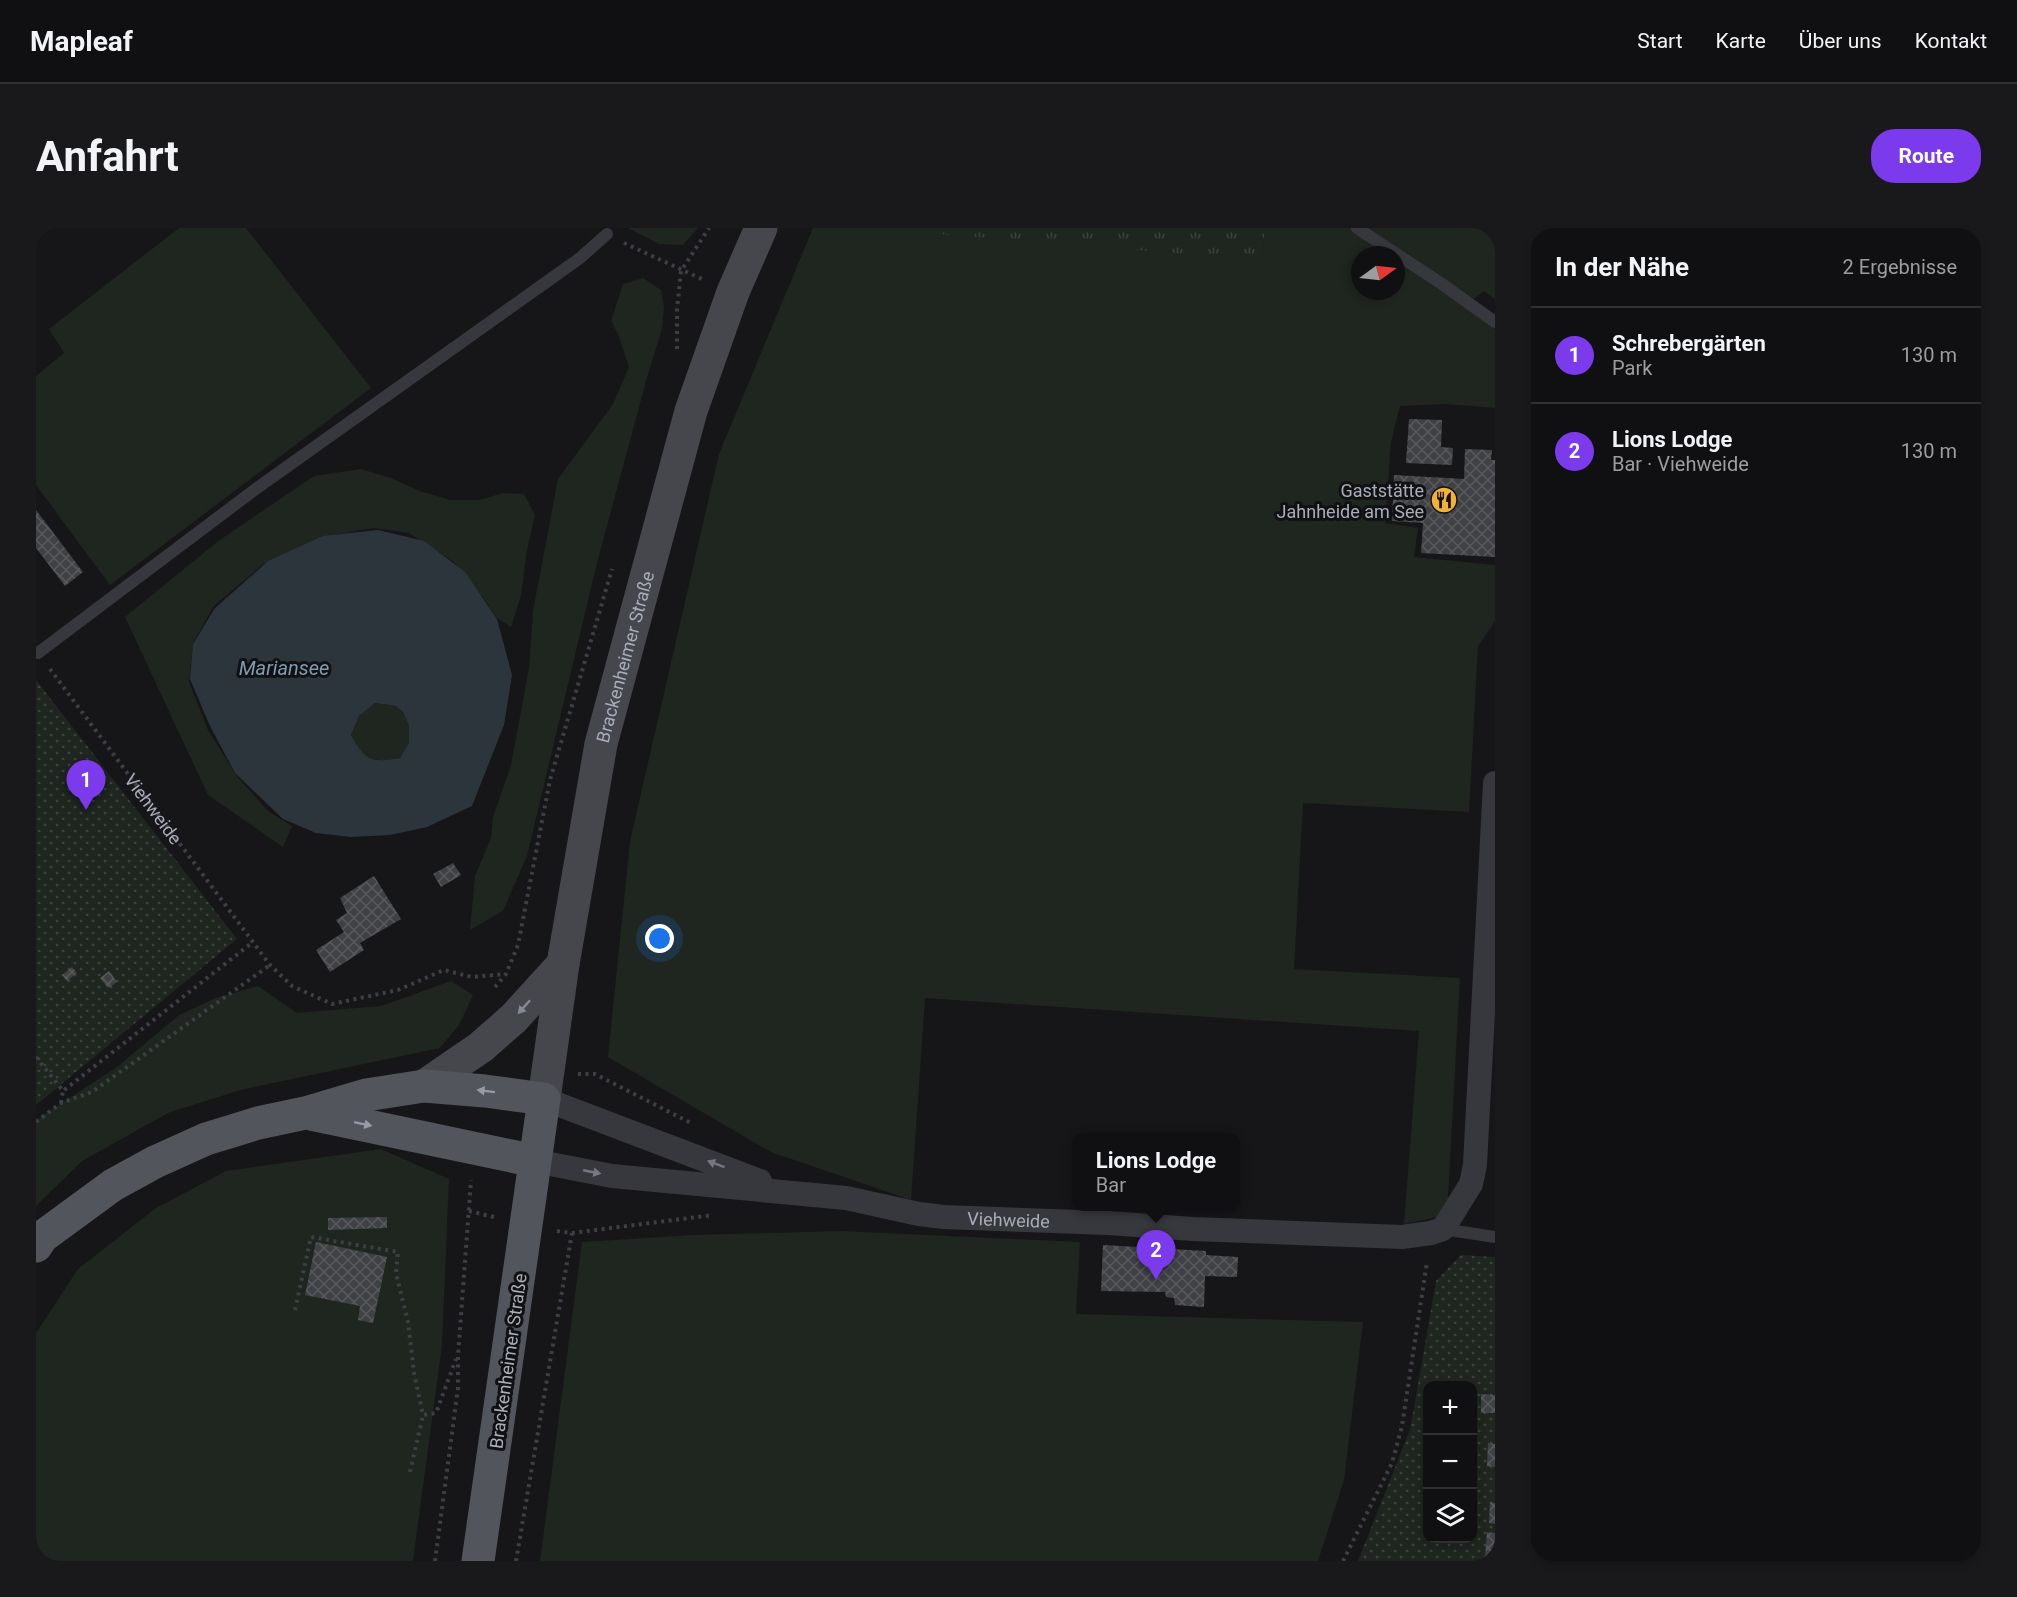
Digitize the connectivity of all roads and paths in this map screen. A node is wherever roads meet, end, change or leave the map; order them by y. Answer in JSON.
{"nodes":[{"id":1,"x":709,"y":228,"type":"edge"},
{"id":2,"x":761,"y":228,"type":"edge"},
{"id":3,"x":1357,"y":228,"type":"edge"},
{"id":4,"x":607,"y":234,"type":"joint"},
{"id":5,"x":681,"y":271,"type":"junction"},
{"id":6,"x":733,"y":292,"type":"junction"},
{"id":7,"x":1495,"y":322,"type":"edge"},
{"id":8,"x":674,"y":360,"type":"dead end"},
{"id":9,"x":614,"y":564,"type":"dead end"},
{"id":10,"x":38,"y":652,"type":"joint"},
{"id":11,"x":1495,"y":783,"type":"edge"},
{"id":12,"x":253,"y":942,"type":"junction"},
{"id":13,"x":563,"y":964,"type":"junction"},
{"id":14,"x":270,"y":965,"type":"junction"},
{"id":15,"x":506,"y":974,"type":"junction"},
{"id":16,"x":491,"y":992,"type":"dead end"},
{"id":17,"x":36,"y":1057,"type":"edge"},
{"id":18,"x":424,"y":1086,"type":"junction"},
{"id":19,"x":63,"y":1091,"type":"junction"},
{"id":20,"x":544,"y":1099,"type":"junction"},
{"id":21,"x":61,"y":1103,"type":"junction"},
{"id":22,"x":305,"y":1113,"type":"junction"},
{"id":23,"x":36,"y":1122,"type":"edge"},
{"id":24,"x":472,"y":1149,"type":"junction"},
{"id":25,"x":535,"y":1161,"type":"junction"},
{"id":26,"x":790,"y":1192,"type":"junction"},
{"id":27,"x":720,"y":1214,"type":"dead end"},
{"id":28,"x":1437,"y":1231,"type":"junction"},
{"id":29,"x":1495,"y":1237,"type":"edge"},
{"id":30,"x":36,"y":1245,"type":"edge"},
{"id":31,"x":295,"y":1310,"type":"dead end"},
{"id":32,"x":458,"y":1356,"type":"junction"},
{"id":33,"x":423,"y":1415,"type":"junction"},
{"id":34,"x":410,"y":1472,"type":"dead end"},
{"id":35,"x":435,"y":1561,"type":"edge"},
{"id":36,"x":478,"y":1561,"type":"edge"},
{"id":37,"x":516,"y":1561,"type":"edge"},
{"id":38,"x":1343,"y":1561,"type":"edge"}],
"edges":[{"from":1,"to":5,"type":"path"},
{"from":2,"to":6,"type":"main road","name":"Brackenheimer Straße"},
{"from":3,"to":7,"type":"lane"},
{"from":4,"to":5,"type":"path"},
{"from":4,"to":10,"type":"lane"},
{"from":5,"to":6,"type":"path"},
{"from":5,"to":8,"type":"path"},
{"from":6,"to":13,"type":"main road","name":"Brackenheimer Straße"},
{"from":9,"to":15,"type":"path"},
{"from":10,"to":12,"type":"path","name":"Viehweide"},
{"from":11,"to":28,"type":"street"},
{"from":12,"to":14,"type":"path","name":"Viehweide"},
{"from":12,"to":19,"type":"path"},
{"from":13,"to":18,"type":"main road","one_way":true},
{"from":13,"to":20,"type":"main road","name":"Brackenheimer Straße"},
{"from":14,"to":15,"type":"path","name":"Viehweide"},
{"from":14,"to":21,"type":"path"},
{"from":15,"to":16,"type":"path"},
{"from":17,"to":19,"type":"path"},
{"from":20,"to":18,"type":"main road","one_way":true},
{"from":18,"to":22,"type":"main road"},
{"from":19,"to":21,"type":"path"},
{"from":20,"to":25,"type":"main road","name":"Brackenheimer Straße"},
{"from":26,"to":20,"type":"street","name":"Viehweide","one_way":true},
{"from":21,"to":23,"type":"path"},
{"from":22,"to":24,"type":"main road","one_way":true},
{"from":22,"to":30,"type":"main road"},
{"from":24,"to":25,"type":"main road"},
{"from":24,"to":32,"type":"path"},
{"from":25,"to":26,"type":"street","name":"Viehweide","one_way":true},
{"from":25,"to":36,"type":"main road","name":"Brackenheimer Straße"},
{"from":26,"to":28,"type":"street","name":"Viehweide"},
{"from":27,"to":37,"type":"path"},
{"from":28,"to":29,"type":"lane","name":"Viehweide"},
{"from":28,"to":38,"type":"path"},
{"from":31,"to":33,"type":"path"},
{"from":32,"to":33,"type":"path"},
{"from":32,"to":35,"type":"path"},
{"from":33,"to":34,"type":"path"}]}
